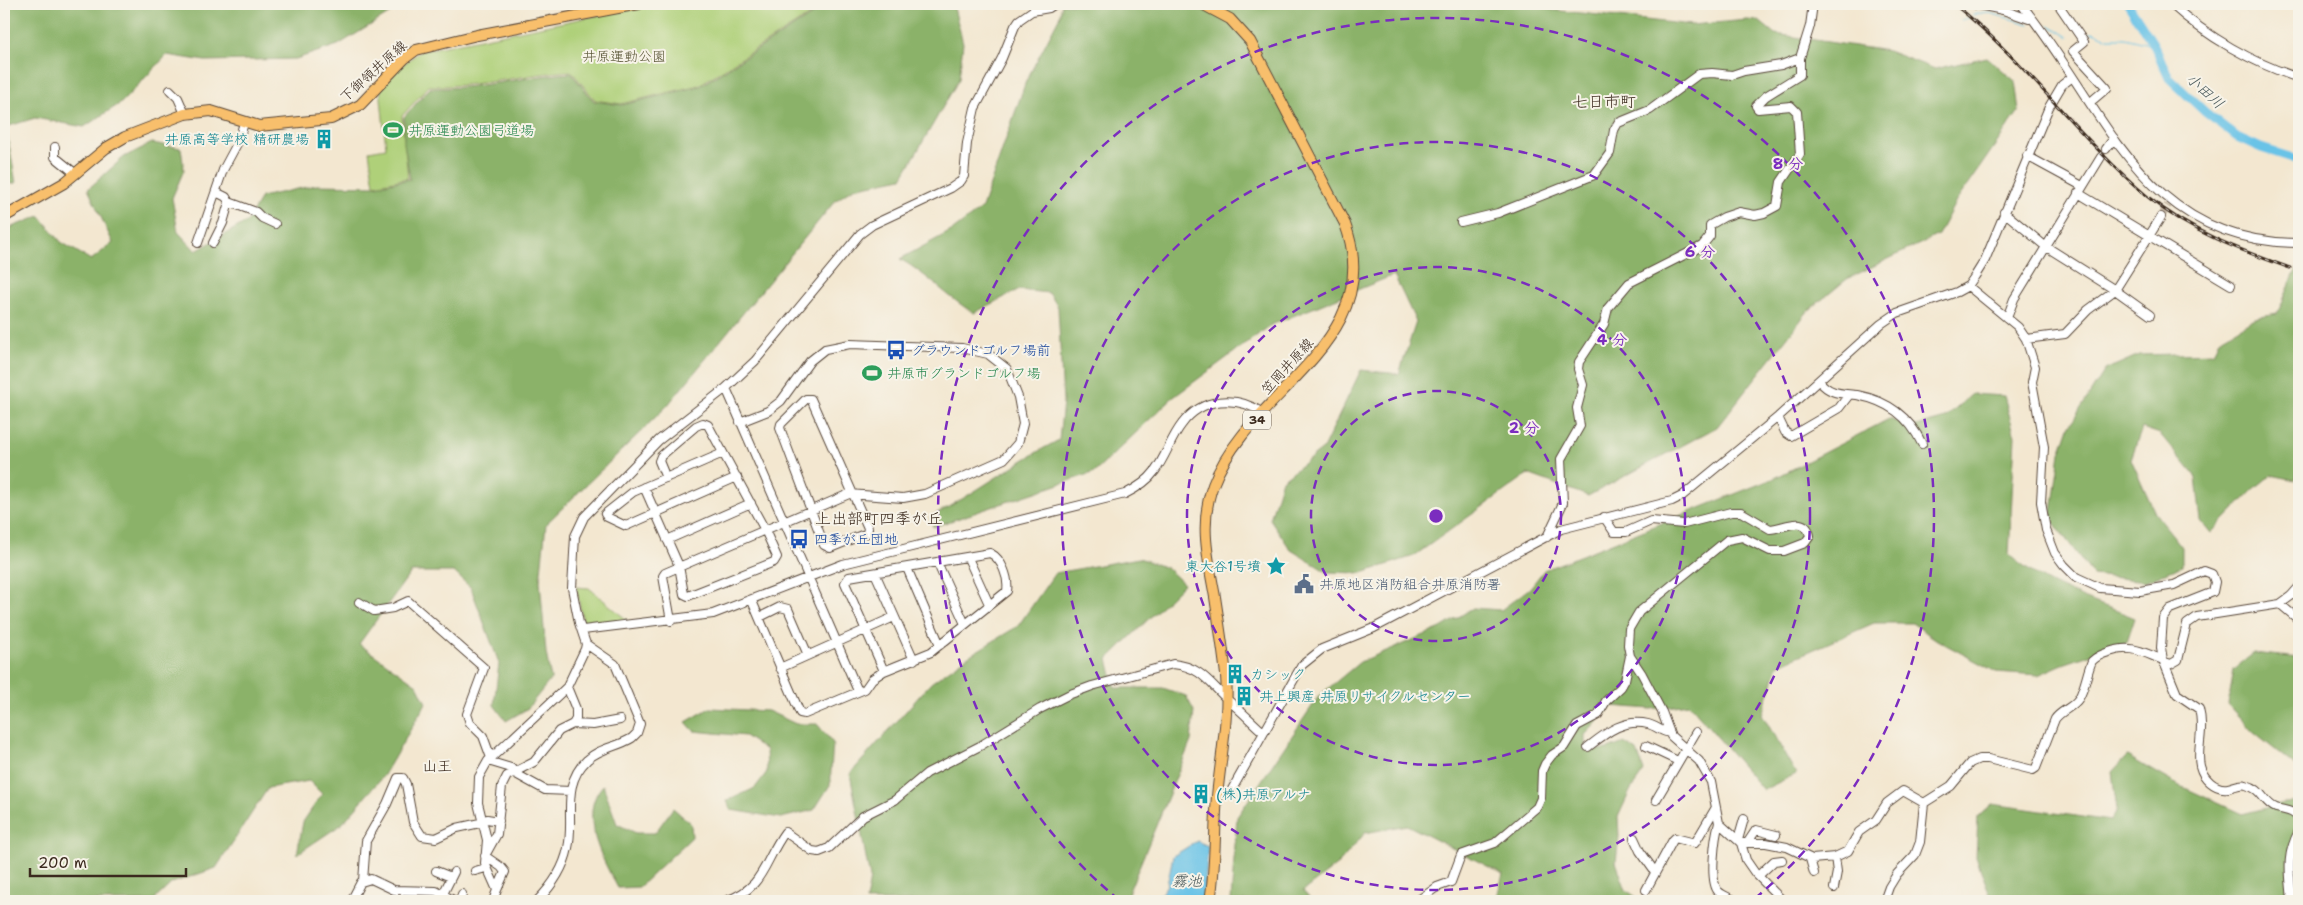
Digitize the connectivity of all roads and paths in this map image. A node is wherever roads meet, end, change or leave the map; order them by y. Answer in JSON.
{"nodes":[{"id":1,"x":639,"y":4,"type":"edge"},
{"id":2,"x":1055,"y":4,"type":"edge"},
{"id":3,"x":1202,"y":4,"type":"edge"},
{"id":4,"x":1813,"y":4,"type":"edge"},
{"id":5,"x":1974,"y":4,"type":"edge"},
{"id":6,"x":2020,"y":4,"type":"edge"},
{"id":7,"x":2058,"y":4,"type":"edge"},
{"id":8,"x":2172,"y":4,"type":"edge"},
{"id":9,"x":2032,"y":18,"type":"junction"},
{"id":10,"x":1800,"y":58,"type":"junction"},
{"id":11,"x":2299,"y":61,"type":"edge"},
{"id":12,"x":2071,"y":78,"type":"junction"},
{"id":13,"x":2297,"y":78,"type":"edge"},
{"id":14,"x":170,"y":90,"type":"dead end"},
{"id":15,"x":2094,"y":99,"type":"dead end"},
{"id":16,"x":185,"y":114,"type":"junction"},
{"id":17,"x":244,"y":123,"type":"junction"},
{"id":18,"x":2114,"y":138,"type":"junction"},
{"id":19,"x":55,"y":147,"type":"dead end"},
{"id":20,"x":2106,"y":149,"type":"dead end"},
{"id":21,"x":2027,"y":156,"type":"junction"},
{"id":22,"x":2101,"y":156,"type":"dead end"},
{"id":23,"x":76,"y":174,"type":"junction"},
{"id":24,"x":2080,"y":190,"type":"junction"},
{"id":25,"x":216,"y":192,"type":"junction"},
{"id":26,"x":229,"y":202,"type":"junction"},
{"id":27,"x":2004,"y":212,"type":"junction"},
{"id":28,"x":4,"y":217,"type":"edge"},
{"id":29,"x":2161,"y":217,"type":"tunnel mouth"},
{"id":30,"x":1461,"y":222,"type":"dead end"},
{"id":31,"x":275,"y":224,"type":"dead end"},
{"id":32,"x":2149,"y":237,"type":"junction"},
{"id":33,"x":198,"y":243,"type":"dead end"},
{"id":34,"x":213,"y":243,"type":"dead end"},
{"id":35,"x":2299,"y":243,"type":"edge"},
{"id":36,"x":2045,"y":246,"type":"junction"},
{"id":37,"x":2231,"y":285,"type":"dead end"},
{"id":38,"x":1968,"y":286,"type":"junction"},
{"id":39,"x":2116,"y":290,"type":"junction"},
{"id":40,"x":2150,"y":315,"type":"dead end"},
{"id":41,"x":2007,"y":318,"type":"junction"},
{"id":42,"x":2026,"y":339,"type":"junction"},
{"id":43,"x":1819,"y":381,"type":"junction"},
{"id":44,"x":726,"y":388,"type":"junction"},
{"id":45,"x":1849,"y":395,"type":"junction"},
{"id":46,"x":1263,"y":413,"type":"junction"},
{"id":47,"x":1778,"y":417,"type":"junction"},
{"id":48,"x":740,"y":422,"type":"junction"},
{"id":49,"x":1922,"y":444,"type":"dead end"},
{"id":50,"x":723,"y":453,"type":"junction"},
{"id":51,"x":666,"y":478,"type":"junction"},
{"id":52,"x":737,"y":478,"type":"junction"},
{"id":53,"x":644,"y":487,"type":"junction"},
{"id":54,"x":855,"y":493,"type":"junction"},
{"id":55,"x":751,"y":503,"type":"junction"},
{"id":56,"x":811,"y":510,"type":"junction"},
{"id":57,"x":655,"y":513,"type":"junction"},
{"id":58,"x":1604,"y":517,"type":"junction"},
{"id":59,"x":785,"y":522,"type":"junction"},
{"id":60,"x":765,"y":530,"type":"junction"},
{"id":61,"x":1547,"y":537,"type":"junction"},
{"id":62,"x":667,"y":540,"type":"junction"},
{"id":63,"x":968,"y":558,"type":"junction"},
{"id":64,"x":937,"y":562,"type":"junction"},
{"id":65,"x":679,"y":566,"type":"junction"},
{"id":66,"x":907,"y":568,"type":"junction"},
{"id":67,"x":875,"y":573,"type":"junction"},
{"id":68,"x":808,"y":576,"type":"junction"},
{"id":69,"x":2299,"y":587,"type":"edge"},
{"id":70,"x":752,"y":601,"type":"junction"},
{"id":71,"x":359,"y":602,"type":"dead end"},
{"id":72,"x":989,"y":604,"type":"junction"},
{"id":73,"x":2280,"y":604,"type":"junction"},
{"id":74,"x":760,"y":617,"type":"junction"},
{"id":75,"x":894,"y":618,"type":"junction"},
{"id":76,"x":2299,"y":620,"type":"edge"},
{"id":77,"x":671,"y":621,"type":"junction"},
{"id":78,"x":965,"y":624,"type":"junction"},
{"id":79,"x":867,"y":629,"type":"junction"},
{"id":80,"x":583,"y":630,"type":"junction"},
{"id":81,"x":837,"y":643,"type":"junction"},
{"id":82,"x":586,"y":644,"type":"junction"},
{"id":83,"x":940,"y":645,"type":"junction"},
{"id":84,"x":808,"y":655,"type":"junction"},
{"id":85,"x":1630,"y":656,"type":"junction"},
{"id":86,"x":914,"y":660,"type":"junction"},
{"id":87,"x":2178,"y":660,"type":"junction"},
{"id":88,"x":2164,"y":661,"type":"junction"},
{"id":89,"x":780,"y":668,"type":"junction"},
{"id":90,"x":884,"y":671,"type":"junction"},
{"id":91,"x":2170,"y":674,"type":"junction"},
{"id":92,"x":567,"y":687,"type":"junction"},
{"id":93,"x":858,"y":691,"type":"junction"},
{"id":94,"x":1227,"y":699,"type":"junction"},
{"id":95,"x":620,"y":720,"type":"dead end"},
{"id":96,"x":573,"y":724,"type":"junction"},
{"id":97,"x":1263,"y":732,"type":"junction"},
{"id":98,"x":1696,"y":732,"type":"dead end"},
{"id":99,"x":1670,"y":733,"type":"junction"},
{"id":100,"x":1646,"y":746,"type":"dead end"},
{"id":101,"x":1588,"y":747,"type":"dead end"},
{"id":102,"x":1687,"y":750,"type":"junction"},
{"id":103,"x":489,"y":760,"type":"junction"},
{"id":104,"x":1678,"y":761,"type":"junction"},
{"id":105,"x":515,"y":771,"type":"junction"},
{"id":106,"x":571,"y":790,"type":"junction"},
{"id":107,"x":1217,"y":796,"type":"junction"},
{"id":108,"x":1656,"y":800,"type":"dead end"},
{"id":109,"x":1924,"y":803,"type":"junction"},
{"id":110,"x":501,"y":809,"type":"junction"},
{"id":111,"x":1715,"y":809,"type":"junction"},
{"id":112,"x":509,"y":814,"type":"dead end"},
{"id":113,"x":1744,"y":819,"type":"dead end"},
{"id":114,"x":2299,"y":819,"type":"edge"},
{"id":115,"x":499,"y":821,"type":"junction"},
{"id":116,"x":483,"y":822,"type":"junction"},
{"id":117,"x":1719,"y":823,"type":"junction"},
{"id":118,"x":2299,"y":831,"type":"edge"},
{"id":119,"x":1776,"y":835,"type":"dead end"},
{"id":120,"x":1634,"y":838,"type":"dead end"},
{"id":121,"x":1742,"y":842,"type":"junction"},
{"id":122,"x":485,"y":854,"type":"junction"},
{"id":123,"x":1835,"y":856,"type":"junction"},
{"id":124,"x":1810,"y":859,"type":"junction"},
{"id":125,"x":1782,"y":860,"type":"dead end"},
{"id":126,"x":486,"y":868,"type":"junction"},
{"id":127,"x":475,"y":871,"type":"dead end"},
{"id":128,"x":436,"y":872,"type":"dead end"},
{"id":129,"x":1655,"y":872,"type":"junction"},
{"id":130,"x":1814,"y":873,"type":"dead end"},
{"id":131,"x":1758,"y":876,"type":"junction"},
{"id":132,"x":363,"y":881,"type":"junction"},
{"id":133,"x":1834,"y":888,"type":"dead end"},
{"id":134,"x":1646,"y":890,"type":"dead end"},
{"id":135,"x":443,"y":894,"type":"junction"},
{"id":136,"x":496,"y":897,"type":"edge"},
{"id":137,"x":351,"y":901,"type":"edge"},
{"id":138,"x":455,"y":901,"type":"edge"},
{"id":139,"x":537,"y":901,"type":"edge"},
{"id":140,"x":725,"y":901,"type":"edge"},
{"id":141,"x":1210,"y":901,"type":"edge"},
{"id":142,"x":1416,"y":901,"type":"edge"},
{"id":143,"x":1736,"y":901,"type":"edge"},
{"id":144,"x":1783,"y":901,"type":"edge"},
{"id":145,"x":1884,"y":901,"type":"edge"},
{"id":146,"x":2292,"y":901,"type":"edge"}],
"edges":[{"from":1,"to":17,"type":"main road","name":"下御領井原線"},
{"from":2,"to":44,"type":"street"},
{"from":3,"to":46,"type":"main road","name":"笠岡井原線","number":"34"},
{"from":4,"to":10,"type":"street"},
{"from":5,"to":9,"type":"street"},
{"from":6,"to":9,"type":"street"},
{"from":7,"to":15,"type":"street"},
{"from":8,"to":13,"type":"street"},
{"from":9,"to":12,"type":"street"},
{"from":10,"to":30,"type":"street"},
{"from":10,"to":61,"type":"street"},
{"from":11,"to":13,"type":"street"},
{"from":12,"to":18,"type":"street"},
{"from":12,"to":21,"type":"street"},
{"from":14,"to":16,"type":"street"},
{"from":16,"to":17,"type":"main road","name":"下御領井原線"},
{"from":16,"to":23,"type":"main road","name":"下御領井原線"},
{"from":17,"to":25,"type":"street"},
{"from":18,"to":20,"type":"street"},
{"from":18,"to":35,"type":"street"},
{"from":19,"to":23,"type":"street"},
{"from":21,"to":24,"type":"street"},
{"from":21,"to":27,"type":"street"},
{"from":22,"to":24,"type":"street"},
{"from":23,"to":28,"type":"main road","name":"下御領井原線"},
{"from":24,"to":32,"type":"street"},
{"from":24,"to":36,"type":"street"},
{"from":25,"to":26,"type":"street"},
{"from":25,"to":33,"type":"street"},
{"from":26,"to":31,"type":"street"},
{"from":26,"to":34,"type":"street"},
{"from":27,"to":36,"type":"street"},
{"from":27,"to":38,"type":"street"},
{"from":29,"to":32,"type":"street"},
{"from":32,"to":37,"type":"street"},
{"from":32,"to":39,"type":"street"},
{"from":36,"to":39,"type":"street"},
{"from":36,"to":41,"type":"street"},
{"from":38,"to":41,"type":"street"},
{"from":38,"to":43,"type":"street"},
{"from":39,"to":40,"type":"street"},
{"from":39,"to":42,"type":"street"},
{"from":41,"to":42,"type":"street"},
{"from":42,"to":88,"type":"street"},
{"from":43,"to":45,"type":"street"},
{"from":43,"to":47,"type":"street"},
{"from":44,"to":48,"type":"street"},
{"from":44,"to":80,"type":"street"},
{"from":45,"to":47,"type":"street"},
{"from":45,"to":49,"type":"street"},
{"from":46,"to":68,"type":"street"},
{"from":46,"to":94,"type":"main road","name":"笠岡井原線","number":"34"},
{"from":47,"to":58,"type":"street"},
{"from":48,"to":54,"type":"street"},
{"from":48,"to":59,"type":"street"},
{"from":50,"to":51,"type":"street"},
{"from":50,"to":51,"type":"street"},
{"from":50,"to":52,"type":"street"},
{"from":51,"to":53,"type":"street"},
{"from":52,"to":55,"type":"street"},
{"from":52,"to":57,"type":"street"},
{"from":53,"to":57,"type":"street"},
{"from":53,"to":57,"type":"street"},
{"from":54,"to":56,"type":"street"},
{"from":54,"to":56,"type":"street"},
{"from":54,"to":56,"type":"street"},
{"from":55,"to":60,"type":"street"},
{"from":55,"to":62,"type":"street"},
{"from":56,"to":59,"type":"street"},
{"from":57,"to":62,"type":"street"},
{"from":58,"to":61,"type":"street"},
{"from":58,"to":85,"type":"street"},
{"from":59,"to":60,"type":"street"},
{"from":59,"to":68,"type":"street"},
{"from":60,"to":65,"type":"street"},
{"from":60,"to":65,"type":"street"},
{"from":61,"to":97,"type":"street"},
{"from":62,"to":65,"type":"street"},
{"from":63,"to":64,"type":"street"},
{"from":63,"to":72,"type":"street"},
{"from":63,"to":72,"type":"street"},
{"from":64,"to":66,"type":"street"},
{"from":64,"to":78,"type":"street"},
{"from":65,"to":77,"type":"street"},
{"from":66,"to":67,"type":"street"},
{"from":66,"to":83,"type":"street"},
{"from":67,"to":75,"type":"street"},
{"from":67,"to":79,"type":"street"},
{"from":68,"to":70,"type":"street"},
{"from":68,"to":81,"type":"street"},
{"from":69,"to":73,"type":"street"},
{"from":70,"to":74,"type":"street"},
{"from":70,"to":77,"type":"street"},
{"from":71,"to":103,"type":"street"},
{"from":72,"to":78,"type":"street"},
{"from":73,"to":76,"type":"street"},
{"from":73,"to":87,"type":"street"},
{"from":74,"to":84,"type":"street"},
{"from":74,"to":89,"type":"street"},
{"from":75,"to":79,"type":"street"},
{"from":75,"to":86,"type":"street"},
{"from":77,"to":80,"type":"street"},
{"from":78,"to":83,"type":"street"},
{"from":79,"to":81,"type":"street"},
{"from":79,"to":90,"type":"street"},
{"from":80,"to":82,"type":"street"},
{"from":81,"to":84,"type":"street"},
{"from":81,"to":93,"type":"street"},
{"from":82,"to":92,"type":"street"},
{"from":82,"to":106,"type":"street"},
{"from":83,"to":86,"type":"street"},
{"from":84,"to":89,"type":"street"},
{"from":85,"to":99,"type":"street"},
{"from":85,"to":142,"type":"street"},
{"from":86,"to":90,"type":"street"},
{"from":87,"to":88,"type":"street"},
{"from":87,"to":91,"type":"street"},
{"from":88,"to":91,"type":"street"},
{"from":88,"to":109,"type":"street"},
{"from":89,"to":93,"type":"street"},
{"from":90,"to":93,"type":"street"},
{"from":91,"to":114,"type":"street"},
{"from":92,"to":96,"type":"street"},
{"from":92,"to":103,"type":"street"},
{"from":94,"to":97,"type":"street"},
{"from":94,"to":107,"type":"main road","name":"笠岡井原線","number":"34"},
{"from":94,"to":140,"type":"street"},
{"from":95,"to":96,"type":"street"},
{"from":96,"to":105,"type":"street"},
{"from":97,"to":107,"type":"street"},
{"from":98,"to":102,"type":"street"},
{"from":99,"to":101,"type":"street"},
{"from":99,"to":102,"type":"street"},
{"from":100,"to":104,"type":"street"},
{"from":102,"to":104,"type":"street"},
{"from":102,"to":111,"type":"street"},
{"from":103,"to":105,"type":"street"},
{"from":103,"to":116,"type":"street"},
{"from":104,"to":108,"type":"street"},
{"from":105,"to":106,"type":"street"},
{"from":105,"to":110,"type":"street"},
{"from":106,"to":139,"type":"street"},
{"from":107,"to":141,"type":"main road","name":"笠岡井原線","number":"34"},
{"from":109,"to":123,"type":"street"},
{"from":109,"to":145,"type":"street"},
{"from":110,"to":112,"type":"street"},
{"from":110,"to":115,"type":"street"},
{"from":111,"to":117,"type":"street"},
{"from":111,"to":129,"type":"street"},
{"from":113,"to":121,"type":"street"},
{"from":115,"to":116,"type":"street"},
{"from":115,"to":122,"type":"street"},
{"from":116,"to":122,"type":"street"},
{"from":116,"to":132,"type":"street"},
{"from":117,"to":121,"type":"street"},
{"from":117,"to":143,"type":"street"},
{"from":118,"to":146,"type":"street"},
{"from":119,"to":121,"type":"street"},
{"from":120,"to":129,"type":"street"},
{"from":121,"to":124,"type":"street"},
{"from":121,"to":131,"type":"street"},
{"from":122,"to":126,"type":"street"},
{"from":122,"to":136,"type":"street"},
{"from":123,"to":124,"type":"street"},
{"from":123,"to":133,"type":"street"},
{"from":124,"to":130,"type":"street"},
{"from":125,"to":131,"type":"street"},
{"from":126,"to":127,"type":"street"},
{"from":126,"to":136,"type":"street"},
{"from":128,"to":135,"type":"street"},
{"from":129,"to":134,"type":"street"},
{"from":131,"to":144,"type":"street"},
{"from":132,"to":135,"type":"street"},
{"from":132,"to":137,"type":"street"},
{"from":135,"to":138,"type":"street"}]}
